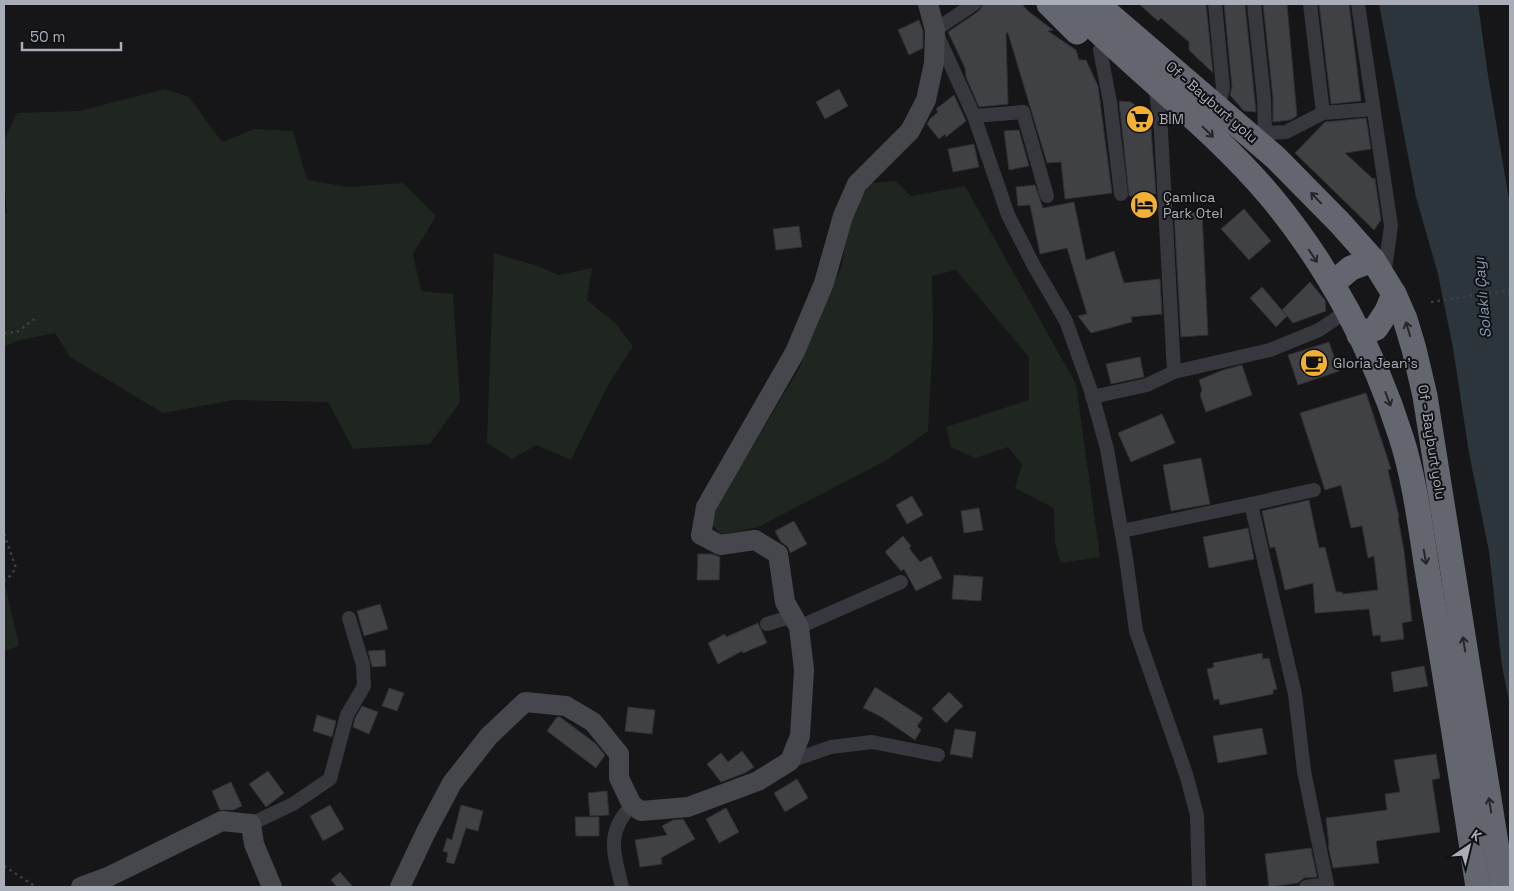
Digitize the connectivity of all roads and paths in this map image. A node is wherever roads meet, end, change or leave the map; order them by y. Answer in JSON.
{"nodes":[{"id":1,"x":928,"y":4,"type":"edge"},
{"id":2,"x":974,"y":4,"type":"edge"},
{"id":3,"x":1049,"y":4,"type":"edge"},
{"id":4,"x":1070,"y":4,"type":"edge"},
{"id":5,"x":1098,"y":4,"type":"edge"},
{"id":6,"x":1120,"y":4,"type":"edge"},
{"id":7,"x":1215,"y":4,"type":"edge"},
{"id":8,"x":1254,"y":4,"type":"edge"},
{"id":9,"x":1310,"y":4,"type":"edge"},
{"id":10,"x":1358,"y":4,"type":"edge"},
{"id":11,"x":935,"y":30,"type":"junction"},
{"id":12,"x":1100,"y":50,"type":"junction"},
{"id":13,"x":1165,"y":62,"type":"junction"},
{"id":14,"x":1156,"y":91,"type":"junction"},
{"id":15,"x":1218,"y":108,"type":"junction"},
{"id":16,"x":1372,"y":109,"type":"junction"},
{"id":17,"x":1185,"y":111,"type":"junction"},
{"id":18,"x":1323,"y":114,"type":"junction"},
{"id":19,"x":974,"y":116,"type":"junction"},
{"id":20,"x":1261,"y":137,"type":"junction"},
{"id":21,"x":1121,"y":194,"type":"dead end"},
{"id":22,"x":1047,"y":196,"type":"dead end"},
{"id":23,"x":1384,"y":277,"type":"junction"},
{"id":24,"x":1332,"y":284,"type":"junction"},
{"id":25,"x":1510,"y":290,"type":"edge"},
{"id":26,"x":1431,"y":302,"type":"dead end"},
{"id":27,"x":1347,"y":311,"type":"junction"},
{"id":28,"x":36,"y":318,"type":"dead end"},
{"id":29,"x":4,"y":333,"type":"edge"},
{"id":30,"x":1360,"y":335,"type":"junction"},
{"id":31,"x":1174,"y":372,"type":"junction"},
{"id":32,"x":1092,"y":397,"type":"junction"},
{"id":33,"x":1314,"y":490,"type":"dead end"},
{"id":34,"x":1251,"y":504,"type":"junction"},
{"id":35,"x":1122,"y":530,"type":"junction"},
{"id":36,"x":4,"y":534,"type":"edge"},
{"id":37,"x":4,"y":581,"type":"edge"},
{"id":38,"x":901,"y":582,"type":"dead end"},
{"id":39,"x":349,"y":618,"type":"dead end"},
{"id":40,"x":796,"y":622,"type":"junction"},
{"id":41,"x":767,"y":624,"type":"dead end"},
{"id":42,"x":938,"y":755,"type":"dead end"},
{"id":43,"x":790,"y":761,"type":"junction"},
{"id":44,"x":632,"y":805,"type":"junction"},
{"id":45,"x":251,"y":824,"type":"junction"},
{"id":46,"x":4,"y":866,"type":"edge"},
{"id":47,"x":36,"y":887,"type":"edge"},
{"id":48,"x":81,"y":887,"type":"edge"},
{"id":49,"x":272,"y":887,"type":"edge"},
{"id":50,"x":400,"y":887,"type":"edge"},
{"id":51,"x":622,"y":887,"type":"edge"},
{"id":52,"x":1199,"y":887,"type":"edge"},
{"id":53,"x":1306,"y":887,"type":"edge"},
{"id":54,"x":1478,"y":887,"type":"edge"},
{"id":55,"x":1503,"y":887,"type":"edge"}],
"edges":[{"from":1,"to":11,"type":"street"},
{"from":2,"to":11,"type":"street"},
{"from":3,"to":12,"type":"highway"},
{"from":4,"to":17,"type":"highway","name":"Of - Bayburt yolu"},
{"from":5,"to":13,"type":"highway","name":"Of - Bayburt yolu"},
{"from":6,"to":13,"type":"highway"},
{"from":7,"to":15,"type":"street"},
{"from":8,"to":20,"type":"street"},
{"from":9,"to":18,"type":"street"},
{"from":10,"to":16,"type":"street"},
{"from":11,"to":19,"type":"street"},
{"from":11,"to":40,"type":"street"},
{"from":12,"to":14,"type":"highway"},
{"from":12,"to":21,"type":"street"},
{"from":13,"to":15,"type":"highway","name":"Of - Bayburt yolu"},
{"from":14,"to":17,"type":"highway"},
{"from":14,"to":31,"type":"street"},
{"from":15,"to":20,"type":"highway","name":"Of - Bayburt yolu"},
{"from":16,"to":18,"type":"street"},
{"from":16,"to":23,"type":"street"},
{"from":17,"to":24,"type":"highway","name":"Of - Bayburt yolu","one_way":true},
{"from":18,"to":20,"type":"street"},
{"from":19,"to":22,"type":"street"},
{"from":19,"to":32,"type":"street"},
{"from":23,"to":20,"type":"highway","name":"Of - Bayburt yolu","one_way":true},
{"from":23,"to":24,"type":"highway"},
{"from":23,"to":30,"type":"highway"},
{"from":55,"to":23,"type":"highway","name":"Of - Bayburt yolu","one_way":true},
{"from":24,"to":27,"type":"highway","name":"Of - Bayburt yolu"},
{"from":25,"to":26,"type":"path"},
{"from":27,"to":30,"type":"highway","name":"Of - Bayburt yolu"},
{"from":27,"to":31,"type":"street"},
{"from":28,"to":29,"type":"path"},
{"from":30,"to":54,"type":"highway","name":"Of - Bayburt yolu","one_way":true},
{"from":31,"to":32,"type":"street"},
{"from":32,"to":35,"type":"street"},
{"from":33,"to":34,"type":"street"},
{"from":34,"to":35,"type":"street"},
{"from":34,"to":53,"type":"street"},
{"from":35,"to":52,"type":"street"},
{"from":36,"to":37,"type":"path"},
{"from":38,"to":40,"type":"street"},
{"from":39,"to":45,"type":"street"},
{"from":40,"to":41,"type":"street"},
{"from":40,"to":43,"type":"street"},
{"from":42,"to":43,"type":"street"},
{"from":43,"to":44,"type":"street"},
{"from":44,"to":50,"type":"street"},
{"from":44,"to":51,"type":"street"},
{"from":45,"to":48,"type":"street"},
{"from":45,"to":49,"type":"street"},
{"from":46,"to":47,"type":"path"}]}
